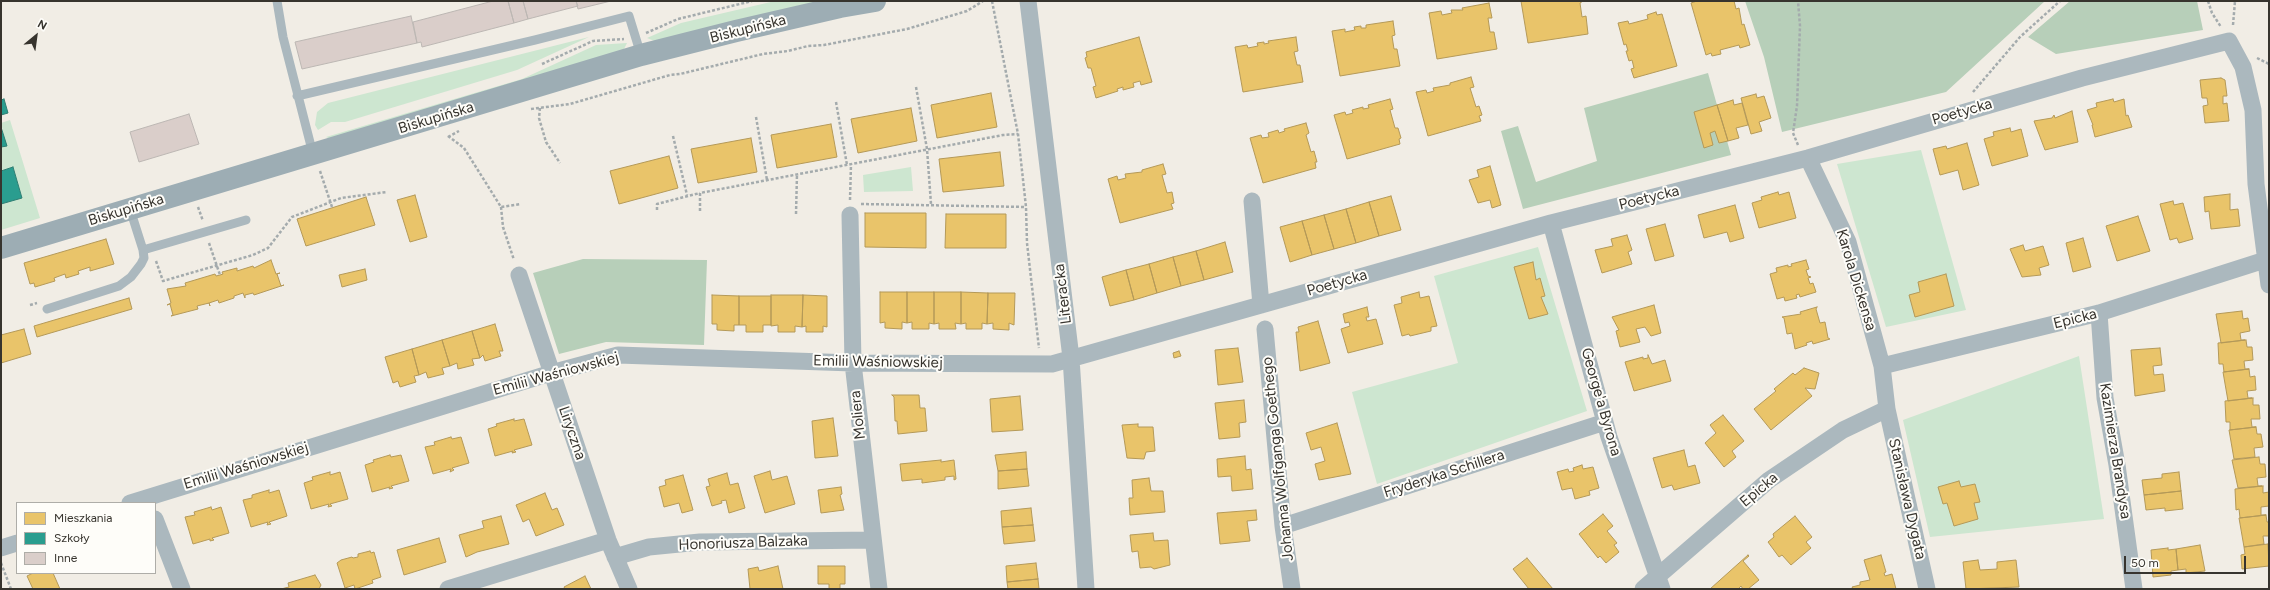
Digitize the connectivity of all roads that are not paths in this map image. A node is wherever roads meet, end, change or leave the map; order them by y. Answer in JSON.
{"nodes":[{"id":1,"x":277,"y":1,"type":"edge"},
{"id":2,"x":875,"y":1,"type":"edge"},
{"id":3,"x":1028,"y":1,"type":"edge"},
{"id":4,"x":641,"y":55,"type":"junction"},
{"id":5,"x":297,"y":96,"type":"junction"},
{"id":6,"x":1806,"y":158,"type":"junction"},
{"id":7,"x":316,"y":159,"type":"junction"},
{"id":8,"x":1252,"y":200,"type":"dead end"},
{"id":9,"x":130,"y":208,"type":"junction"},
{"id":10,"x":850,"y":210,"type":"road end"},
{"id":11,"x":246,"y":220,"type":"dead end"},
{"id":12,"x":1551,"y":223,"type":"junction"},
{"id":13,"x":1,"y":248,"type":"edge"},
{"id":14,"x":147,"y":249,"type":"junction"},
{"id":15,"x":2265,"y":260,"type":"junction"},
{"id":16,"x":519,"y":276,"type":"road end"},
{"id":17,"x":2269,"y":286,"type":"edge"},
{"id":18,"x":1261,"y":304,"type":"junction"},
{"id":19,"x":47,"y":309,"type":"dead end"},
{"id":20,"x":2099,"y":313,"type":"junction"},
{"id":21,"x":1265,"y":329,"type":"dead end"},
{"id":22,"x":1070,"y":358,"type":"junction"},
{"id":23,"x":853,"y":363,"type":"junction"},
{"id":24,"x":1882,"y":366,"type":"junction"},
{"id":25,"x":551,"y":372,"type":"junction"},
{"id":26,"x":1887,"y":409,"type":"junction"},
{"id":27,"x":1605,"y":422,"type":"junction"},
{"id":28,"x":148,"y":500,"type":"edge"},
{"id":29,"x":136,"y":502,"type":"edge"},
{"id":30,"x":156,"y":522,"type":"edge"},
{"id":31,"x":1283,"y":526,"type":"junction"},
{"id":32,"x":608,"y":540,"type":"junction"},
{"id":33,"x":873,"y":540,"type":"junction"},
{"id":34,"x":16,"y":543,"type":"edge"},
{"id":35,"x":1,"y":548,"type":"edge"},
{"id":36,"x":615,"y":556,"type":"junction"},
{"id":37,"x":1660,"y":583,"type":"edge"},
{"id":38,"x":182,"y":589,"type":"edge"},
{"id":39,"x":448,"y":589,"type":"edge"},
{"id":40,"x":629,"y":589,"type":"edge"},
{"id":41,"x":879,"y":589,"type":"edge"},
{"id":42,"x":1086,"y":589,"type":"edge"},
{"id":43,"x":1292,"y":589,"type":"edge"},
{"id":44,"x":1643,"y":589,"type":"edge"},
{"id":45,"x":1927,"y":589,"type":"edge"},
{"id":46,"x":2134,"y":589,"type":"edge"}],
"edges":[{"from":1,"to":5,"type":"lane"},
{"from":2,"to":4,"type":"street","name":"Biskupińska"},
{"from":3,"to":22,"type":"street","name":"Literacka"},
{"from":4,"to":5,"type":"lane"},
{"from":4,"to":7,"type":"street","name":"Biskupińska"},
{"from":5,"to":7,"type":"lane"},
{"from":6,"to":12,"type":"street","name":"Poetycka"},
{"from":6,"to":15,"type":"street","name":"Poetycka"},
{"from":6,"to":24,"type":"street","name":"Karola Dickensa"},
{"from":7,"to":9,"type":"street","name":"Biskupińska"},
{"from":8,"to":18,"type":"street"},
{"from":9,"to":13,"type":"street","name":"Biskupińska"},
{"from":9,"to":14,"type":"lane"},
{"from":10,"to":23,"type":"street","name":"Moliera"},
{"from":11,"to":14,"type":"lane"},
{"from":12,"to":18,"type":"street","name":"Poetycka"},
{"from":12,"to":27,"type":"street","name":"George'a Byrona"},
{"from":14,"to":19,"type":"lane"},
{"from":15,"to":17,"type":"street"},
{"from":15,"to":20,"type":"street","name":"Epicka"},
{"from":16,"to":25,"type":"street","name":"Liryczna"},
{"from":18,"to":22,"type":"street","name":"Poetycka"},
{"from":20,"to":24,"type":"street","name":"Epicka"},
{"from":20,"to":46,"type":"street","name":"Kazimierza Brandysa"},
{"from":21,"to":31,"type":"street","name":"Johanna Wolfganga Goethego"},
{"from":22,"to":23,"type":"street","name":"Emilii Waśniowskiej"},
{"from":22,"to":42,"type":"street","name":"Literacka"},
{"from":23,"to":25,"type":"street","name":"Emilii Waśniowskiej"},
{"from":23,"to":33,"type":"street","name":"Moliera"},
{"from":24,"to":26,"type":"street","name":"Karola Dickensa"},
{"from":25,"to":28,"type":"street","name":"Emilii Waśniowskiej"},
{"from":25,"to":32,"type":"street","name":"Liryczna"},
{"from":26,"to":37,"type":"street","name":"Epicka"},
{"from":26,"to":45,"type":"street","name":"Stanisława Dygata"},
{"from":27,"to":31,"type":"street","name":"Fryderyka Schillera"},
{"from":27,"to":37,"type":"street","name":"George'a Byrona"},
{"from":28,"to":29,"type":"street","name":"Emilii Waśniowskiej"},
{"from":30,"to":38,"type":"street"},
{"from":31,"to":43,"type":"street","name":"Johanna Wolfganga Goethego"},
{"from":32,"to":36,"type":"street","name":"Liryczna"},
{"from":32,"to":39,"type":"street"},
{"from":33,"to":36,"type":"street","name":"Honoriusza Balzaka"},
{"from":33,"to":41,"type":"street","name":"Moliera"},
{"from":34,"to":35,"type":"street"},
{"from":36,"to":40,"type":"street","name":"Liryczna"},
{"from":37,"to":44,"type":"street","name":"Epicka"}]}
